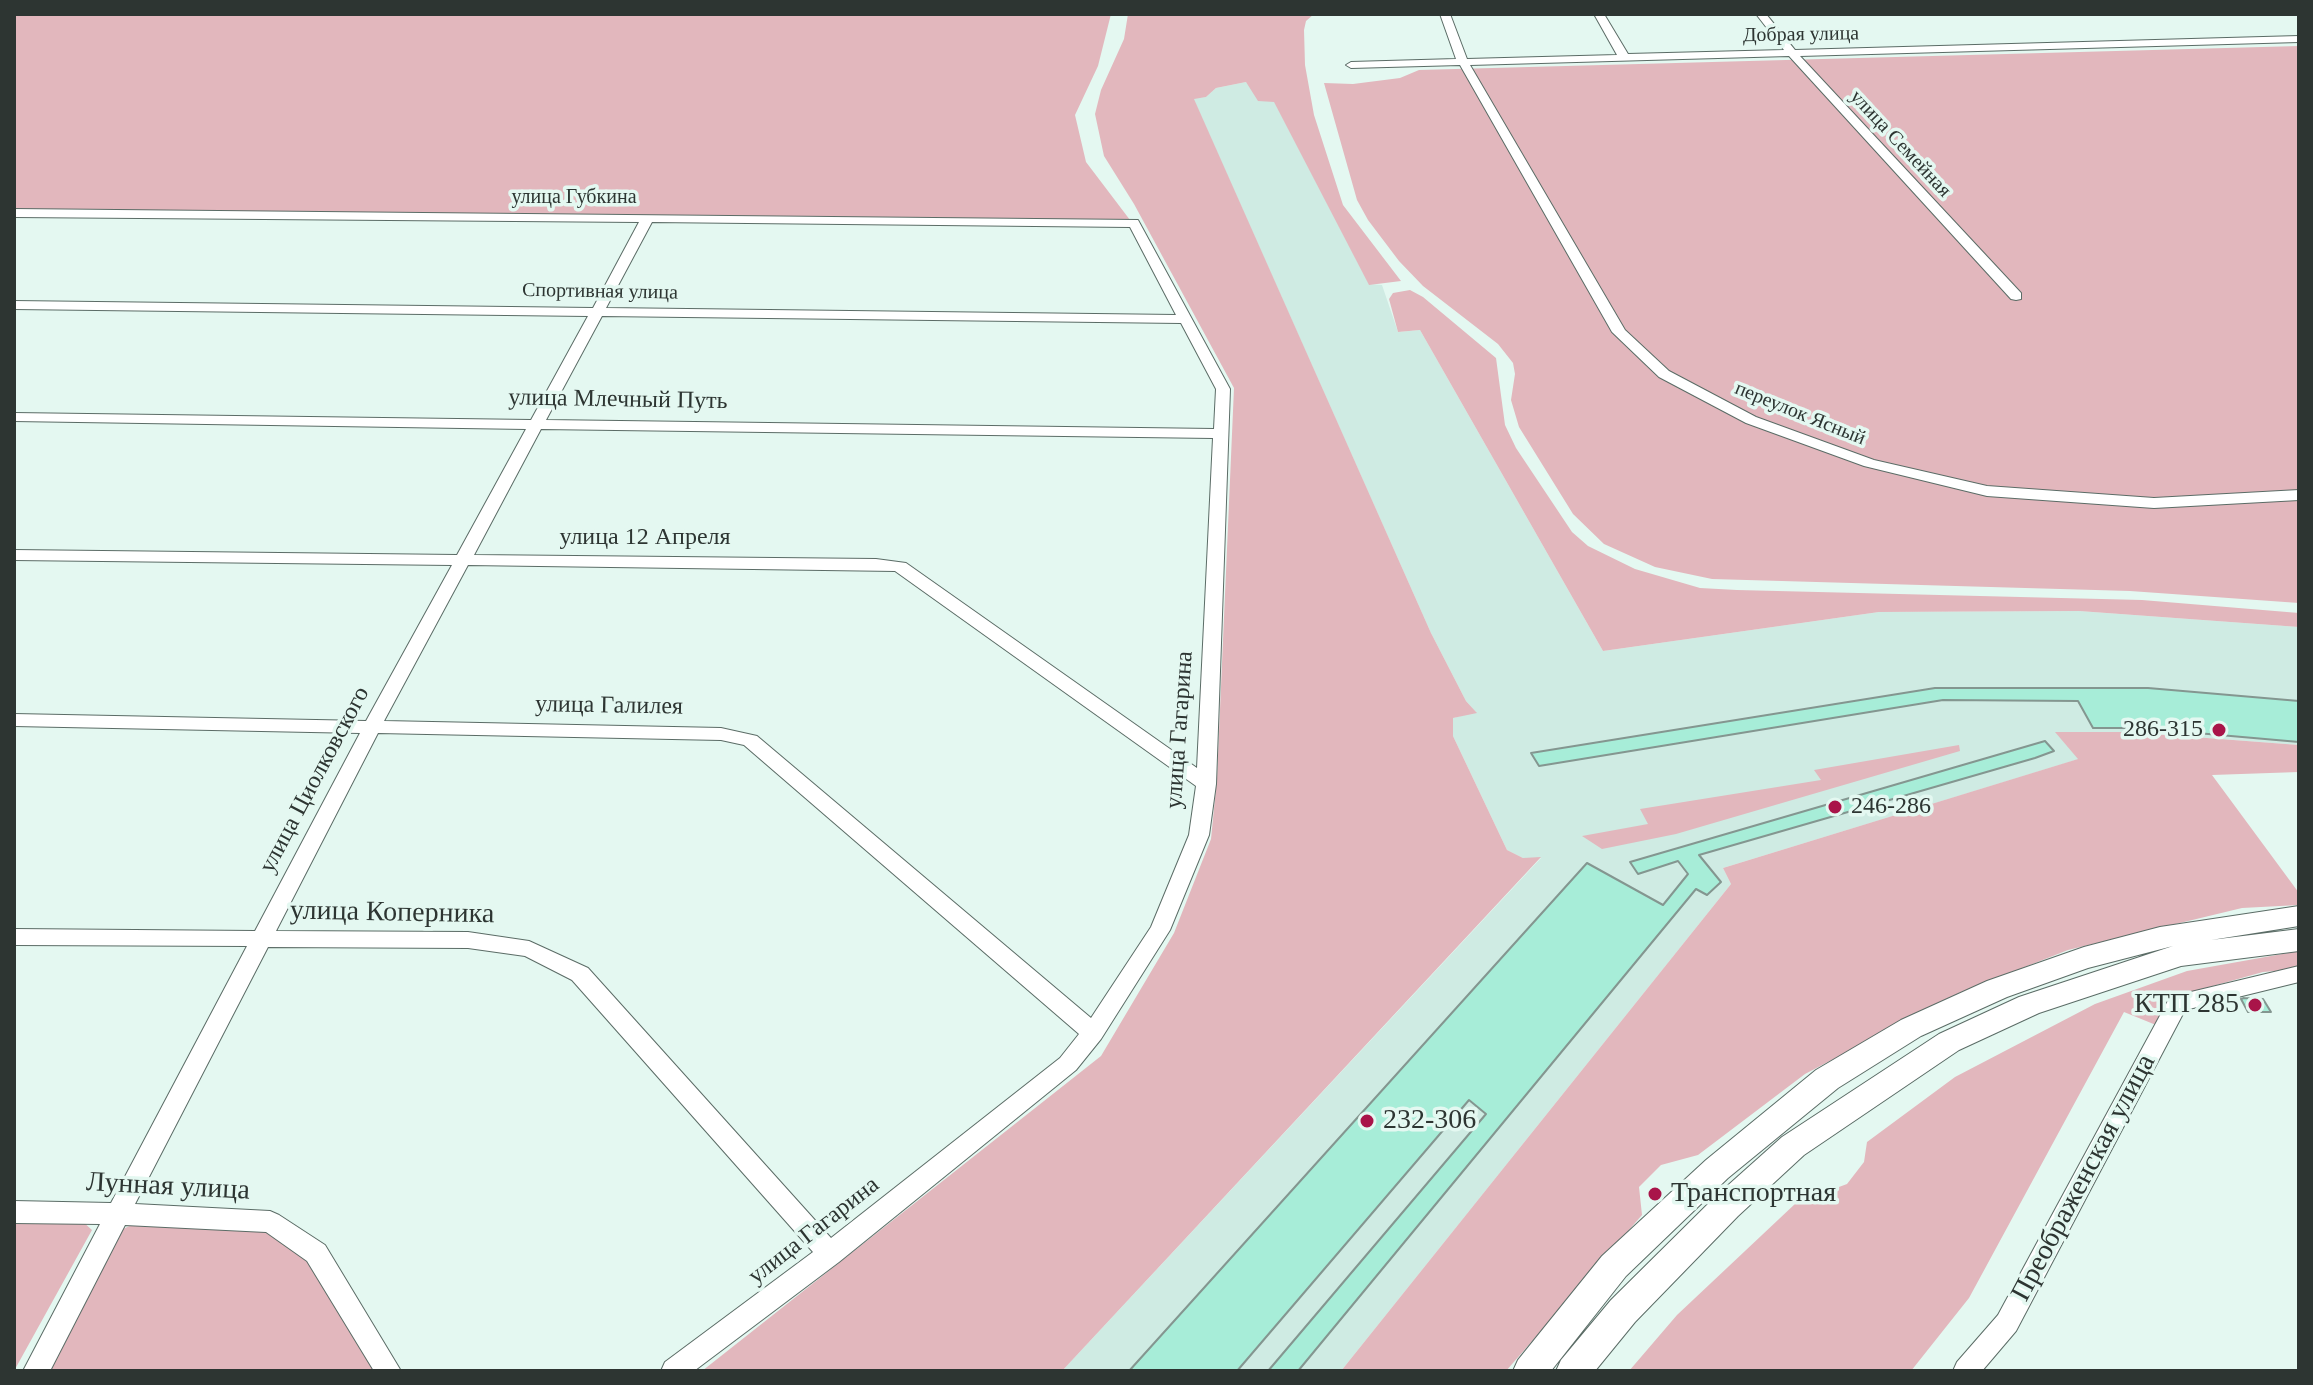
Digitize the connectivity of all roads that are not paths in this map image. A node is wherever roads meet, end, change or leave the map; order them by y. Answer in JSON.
{"nodes":[{"id":1,"x":1445,"y":14,"type":"edge"},
{"id":2,"x":1599,"y":14,"type":"edge"},
{"id":3,"x":1761,"y":14,"type":"edge"},
{"id":4,"x":2299,"y":39,"type":"edge"},
{"id":5,"x":1792,"y":53,"type":"junction"},
{"id":6,"x":1624,"y":57,"type":"junction"},
{"id":7,"x":1462,"y":60,"type":"junction"},
{"id":8,"x":1351,"y":65,"type":"dead end"},
{"id":9,"x":14,"y":213,"type":"edge"},
{"id":10,"x":648,"y":218,"type":"junction"},
{"id":11,"x":1134,"y":223,"type":"joint"},
{"id":12,"x":2016,"y":296,"type":"dead end"},
{"id":13,"x":14,"y":305,"type":"edge"},
{"id":14,"x":597,"y":312,"type":"junction"},
{"id":15,"x":1186,"y":319,"type":"junction"},
{"id":16,"x":14,"y":417,"type":"edge"},
{"id":17,"x":540,"y":422,"type":"junction"},
{"id":18,"x":1222,"y":434,"type":"junction"},
{"id":19,"x":2299,"y":495,"type":"edge"},
{"id":20,"x":14,"y":555,"type":"edge"},
{"id":21,"x":463,"y":561,"type":"junction"},
{"id":22,"x":14,"y":720,"type":"edge"},
{"id":23,"x":372,"y":727,"type":"junction"},
{"id":24,"x":1206,"y":784,"type":"junction"},
{"id":25,"x":2299,"y":916,"type":"edge"},
{"id":26,"x":14,"y":937,"type":"edge"},
{"id":27,"x":260,"y":940,"type":"junction"},
{"id":28,"x":2299,"y":940,"type":"edge"},
{"id":29,"x":2299,"y":974,"type":"edge"},
{"id":30,"x":1093,"y":1033,"type":"junction"},
{"id":31,"x":14,"y":1212,"type":"edge"},
{"id":32,"x":120,"y":1214,"type":"junction"},
{"id":33,"x":830,"y":1254,"type":"junction"},
{"id":34,"x":36,"y":1371,"type":"edge"},
{"id":35,"x":388,"y":1371,"type":"edge"},
{"id":36,"x":674,"y":1371,"type":"edge"},
{"id":37,"x":1530,"y":1371,"type":"edge"},
{"id":38,"x":1573,"y":1371,"type":"edge"},
{"id":39,"x":1966,"y":1371,"type":"edge"}],
"edges":[{"from":1,"to":7,"type":"street","name":"переулок Ясный"},
{"from":2,"to":6,"type":"street"},
{"from":3,"to":5,"type":"street","name":"улица Семейная"},
{"from":4,"to":5,"type":"street","name":"Добрая улица"},
{"from":5,"to":6,"type":"street","name":"Добрая улица"},
{"from":5,"to":12,"type":"street","name":"улица Семейная"},
{"from":6,"to":7,"type":"street","name":"Добрая улица"},
{"from":7,"to":8,"type":"street","name":"Добрая улица"},
{"from":7,"to":19,"type":"street","name":"переулок Ясный"},
{"from":9,"to":10,"type":"street","name":"улица Губкина"},
{"from":10,"to":11,"type":"street","name":"улица Губкина"},
{"from":10,"to":14,"type":"street","name":"улица Циолковского"},
{"from":11,"to":15,"type":"street","name":"улица Гагарина"},
{"from":13,"to":14,"type":"street","name":"Спортивная улица"},
{"from":14,"to":15,"type":"street","name":"Спортивная улица"},
{"from":14,"to":17,"type":"street","name":"улица Циолковского"},
{"from":15,"to":18,"type":"street","name":"улица Гагарина"},
{"from":16,"to":17,"type":"street","name":"улица Млечный Путь"},
{"from":17,"to":18,"type":"street","name":"улица Млечный Путь"},
{"from":17,"to":21,"type":"street","name":"улица Циолковского"},
{"from":18,"to":24,"type":"street","name":"улица Гагарина"},
{"from":20,"to":21,"type":"street","name":"улица 12 Апреля"},
{"from":21,"to":23,"type":"street","name":"улица Циолковского"},
{"from":21,"to":24,"type":"street","name":"улица 12 Апреля"},
{"from":22,"to":23,"type":"street","name":"улица Галилея"},
{"from":23,"to":27,"type":"street","name":"улица Циолковского"},
{"from":23,"to":30,"type":"street","name":"улица Галилея"},
{"from":24,"to":30,"type":"street","name":"улица Гагарина"},
{"from":25,"to":37,"type":"main road"},
{"from":26,"to":27,"type":"street","name":"улица Коперника"},
{"from":27,"to":32,"type":"street","name":"улица Циолковского"},
{"from":27,"to":33,"type":"street","name":"улица Коперника"},
{"from":28,"to":38,"type":"main road"},
{"from":29,"to":39,"type":"street","name":"Преображенская улица"},
{"from":30,"to":33,"type":"street","name":"улица Гагарина"},
{"from":31,"to":32,"type":"street","name":"Лунная улица"},
{"from":32,"to":34,"type":"street","name":"улица Циолковского"},
{"from":32,"to":35,"type":"street","name":"Лунная улица"},
{"from":33,"to":36,"type":"street","name":"улица Гагарина"}]}
